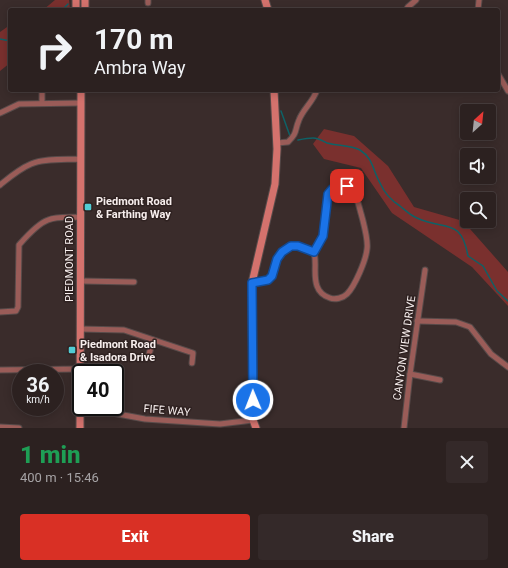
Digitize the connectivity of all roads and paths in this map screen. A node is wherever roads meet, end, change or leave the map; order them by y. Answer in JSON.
{"nodes":[{"id":1,"x":416,"y":0,"type":"edge"},
{"id":2,"x":407,"y":8,"type":"edge"},
{"id":3,"x":500,"y":77,"type":"edge"},
{"id":4,"x":508,"y":91,"type":"edge"},
{"id":5,"x":42,"y":92,"type":"edge"},
{"id":6,"x":81,"y":92,"type":"edge"},
{"id":7,"x":274,"y":92,"type":"edge"},
{"id":8,"x":317,"y":92,"type":"edge"},
{"id":9,"x":42,"y":103,"type":"junction"},
{"id":10,"x":81,"y":103,"type":"junction"},
{"id":11,"x":0,"y":113,"type":"edge"},
{"id":12,"x":277,"y":143,"type":"junction"},
{"id":13,"x":81,"y":159,"type":"junction"},
{"id":14,"x":0,"y":185,"type":"edge"},
{"id":15,"x":80,"y":218,"type":"junction"},
{"id":16,"x":314,"y":252,"type":"junction"},
{"id":17,"x":425,"y":270,"type":"dead end"},
{"id":18,"x":81,"y":281,"type":"junction"},
{"id":19,"x":134,"y":282,"type":"dead end"},
{"id":20,"x":252,"y":283,"type":"junction"},
{"id":21,"x":0,"y":312,"type":"edge"},
{"id":22,"x":417,"y":321,"type":"junction"},
{"id":23,"x":80,"y":329,"type":"junction"},
{"id":24,"x":153,"y":340,"type":"junction"},
{"id":25,"x":148,"y":358,"type":"dead end"},
{"id":26,"x":192,"y":363,"type":"dead end"},
{"id":27,"x":80,"y":364,"type":"edge"},
{"id":28,"x":508,"y":367,"type":"edge"},
{"id":29,"x":72,"y":369,"type":"edge"},
{"id":30,"x":0,"y":370,"type":"edge"},
{"id":31,"x":410,"y":374,"type":"junction"},
{"id":32,"x":440,"y":380,"type":"dead end"},
{"id":33,"x":124,"y":415,"type":"edge"},
{"id":34,"x":80,"y":416,"type":"edge"},
{"id":35,"x":253,"y":420,"type":"junction"},
{"id":36,"x":220,"y":426,"type":"edge"},
{"id":37,"x":0,"y":427,"type":"edge"},
{"id":38,"x":19,"y":428,"type":"edge"},
{"id":39,"x":80,"y":428,"type":"edge"},
{"id":40,"x":256,"y":428,"type":"edge"},
{"id":41,"x":404,"y":428,"type":"edge"}],
"edges":[{"from":1,"to":2,"type":"street"},
{"from":3,"to":4,"type":"street"},
{"from":5,"to":9,"type":"street"},
{"from":6,"to":10,"type":"main road","name":"PIEDMONT ROAD"},
{"from":7,"to":12,"type":"main road"},
{"from":8,"to":12,"type":"street"},
{"from":9,"to":10,"type":"street"},
{"from":9,"to":11,"type":"street"},
{"from":10,"to":13,"type":"main road","name":"PIEDMONT ROAD"},
{"from":12,"to":20,"type":"main road"},
{"from":13,"to":14,"type":"street"},
{"from":13,"to":15,"type":"main road","name":"PIEDMONT ROAD"},
{"from":15,"to":18,"type":"main road","name":"PIEDMONT ROAD"},
{"from":15,"to":21,"type":"street"},
{"from":16,"to":16,"type":"street"},
{"from":16,"to":20,"type":"street"},
{"from":17,"to":22,"type":"street","name":"CANYON VIEW DRIVE"},
{"from":18,"to":19,"type":"street"},
{"from":18,"to":23,"type":"main road","name":"PIEDMONT ROAD"},
{"from":20,"to":35,"type":"main road"},
{"from":22,"to":28,"type":"street"},
{"from":22,"to":31,"type":"street","name":"CANYON VIEW DRIVE"},
{"from":23,"to":24,"type":"street"},
{"from":23,"to":27,"type":"main road","name":"PIEDMONT ROAD"},
{"from":24,"to":25,"type":"street"},
{"from":24,"to":26,"type":"street"},
{"from":29,"to":30,"type":"street"},
{"from":31,"to":32,"type":"street"},
{"from":31,"to":41,"type":"street","name":"CANYON VIEW DRIVE"},
{"from":33,"to":36,"type":"street","name":"FIFE WAY"},
{"from":34,"to":39,"type":"main road","name":"PIEDMONT ROAD"},
{"from":35,"to":36,"type":"street","name":"FIFE WAY"},
{"from":35,"to":40,"type":"main road"},
{"from":37,"to":38,"type":"street"}]}
